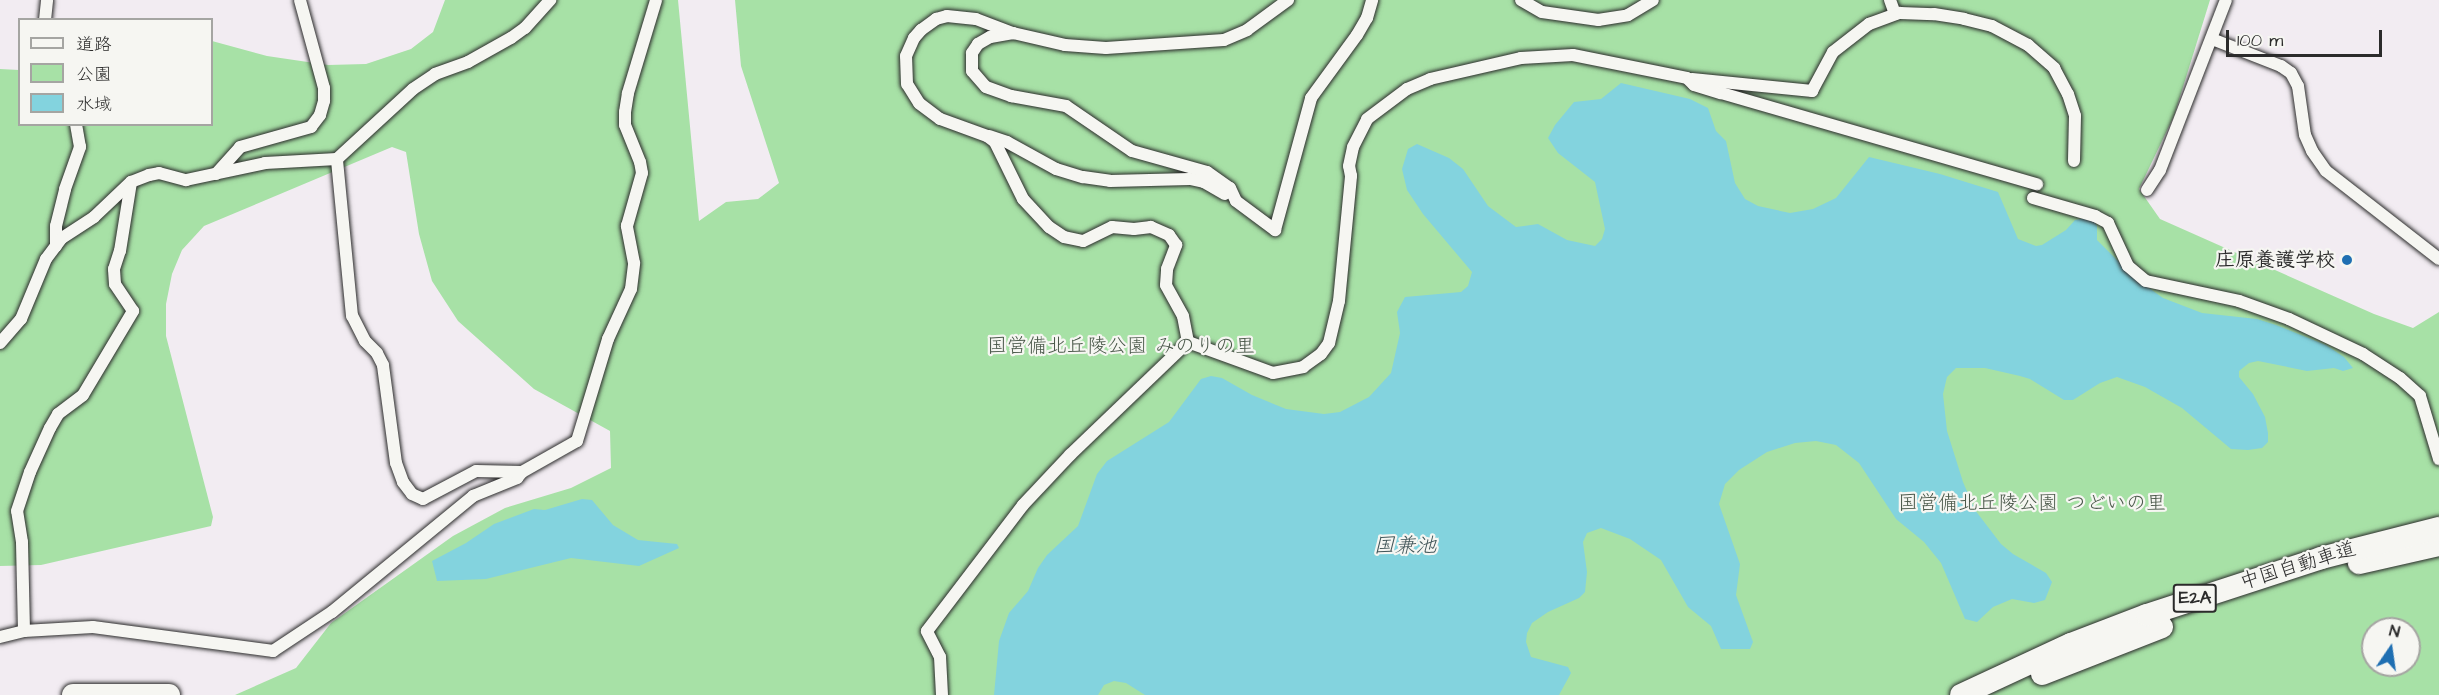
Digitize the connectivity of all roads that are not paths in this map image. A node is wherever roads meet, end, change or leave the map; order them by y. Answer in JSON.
{"nodes":[{"id":1,"x":47,"y":0,"type":"edge"},
{"id":2,"x":300,"y":0,"type":"edge"},
{"id":3,"x":550,"y":0,"type":"edge"},
{"id":4,"x":656,"y":0,"type":"edge"},
{"id":5,"x":1288,"y":0,"type":"edge"},
{"id":6,"x":1372,"y":0,"type":"edge"},
{"id":7,"x":1521,"y":0,"type":"edge"},
{"id":8,"x":1653,"y":0,"type":"edge"},
{"id":9,"x":1890,"y":0,"type":"edge"},
{"id":10,"x":2226,"y":0,"type":"edge"},
{"id":11,"x":1895,"y":14,"type":"junction"},
{"id":12,"x":45,"y":18,"type":"edge"},
{"id":13,"x":1013,"y":33,"type":"junction"},
{"id":14,"x":2212,"y":39,"type":"junction"},
{"id":15,"x":1687,"y":78,"type":"junction"},
{"id":16,"x":76,"y":126,"type":"edge"},
{"id":17,"x":987,"y":136,"type":"junction"},
{"id":18,"x":337,"y":159,"type":"junction"},
{"id":19,"x":2074,"y":161,"type":"dead end"},
{"id":20,"x":216,"y":174,"type":"junction"},
{"id":21,"x":131,"y":182,"type":"junction"},
{"id":22,"x":2037,"y":184,"type":"dead end"},
{"id":23,"x":2147,"y":190,"type":"dead end"},
{"id":24,"x":2033,"y":198,"type":"dead end"},
{"id":25,"x":1236,"y":201,"type":"junction"},
{"id":26,"x":56,"y":246,"type":"junction"},
{"id":27,"x":2439,"y":259,"type":"edge"},
{"id":28,"x":1188,"y":342,"type":"junction"},
{"id":29,"x":0,"y":343,"type":"edge"},
{"id":30,"x":2439,"y":459,"type":"edge"},
{"id":31,"x":522,"y":472,"type":"junction"},
{"id":32,"x":2439,"y":528,"type":"edge"},
{"id":33,"x":2439,"y":545,"type":"edge"},
{"id":34,"x":24,"y":631,"type":"junction"},
{"id":35,"x":0,"y":637,"type":"edge"},
{"id":36,"x":73,"y":695,"type":"edge"},
{"id":37,"x":169,"y":695,"type":"edge"},
{"id":38,"x":942,"y":695,"type":"edge"},
{"id":39,"x":1961,"y":695,"type":"edge"},
{"id":40,"x":1995,"y":695,"type":"edge"}],
"edges":[{"from":1,"to":12,"type":"street"},
{"from":2,"to":20,"type":"street"},
{"from":3,"to":18,"type":"street"},
{"from":4,"to":31,"type":"street"},
{"from":5,"to":13,"type":"street"},
{"from":6,"to":25,"type":"street"},
{"from":7,"to":8,"type":"street"},
{"from":9,"to":11,"type":"street"},
{"from":10,"to":14,"type":"street"},
{"from":11,"to":15,"type":"street"},
{"from":11,"to":19,"type":"street"},
{"from":13,"to":17,"type":"street"},
{"from":13,"to":25,"type":"street"},
{"from":14,"to":23,"type":"street"},
{"from":14,"to":27,"type":"street"},
{"from":15,"to":22,"type":"street"},
{"from":15,"to":28,"type":"street"},
{"from":16,"to":26,"type":"street"},
{"from":17,"to":25,"type":"street"},
{"from":17,"to":28,"type":"street"},
{"from":18,"to":20,"type":"street"},
{"from":18,"to":31,"type":"street"},
{"from":20,"to":21,"type":"street"},
{"from":21,"to":26,"type":"street"},
{"from":21,"to":34,"type":"street"},
{"from":24,"to":30,"type":"street"},
{"from":26,"to":29,"type":"street"},
{"from":28,"to":38,"type":"street"},
{"from":31,"to":34,"type":"street"},
{"from":32,"to":39,"type":"highway","name":"中国自動車道","number":"E2A"},
{"from":33,"to":40,"type":"highway","name":"中国自動車道","number":"E2A"},
{"from":34,"to":35,"type":"street"},
{"from":36,"to":37,"type":"highway"}]}
